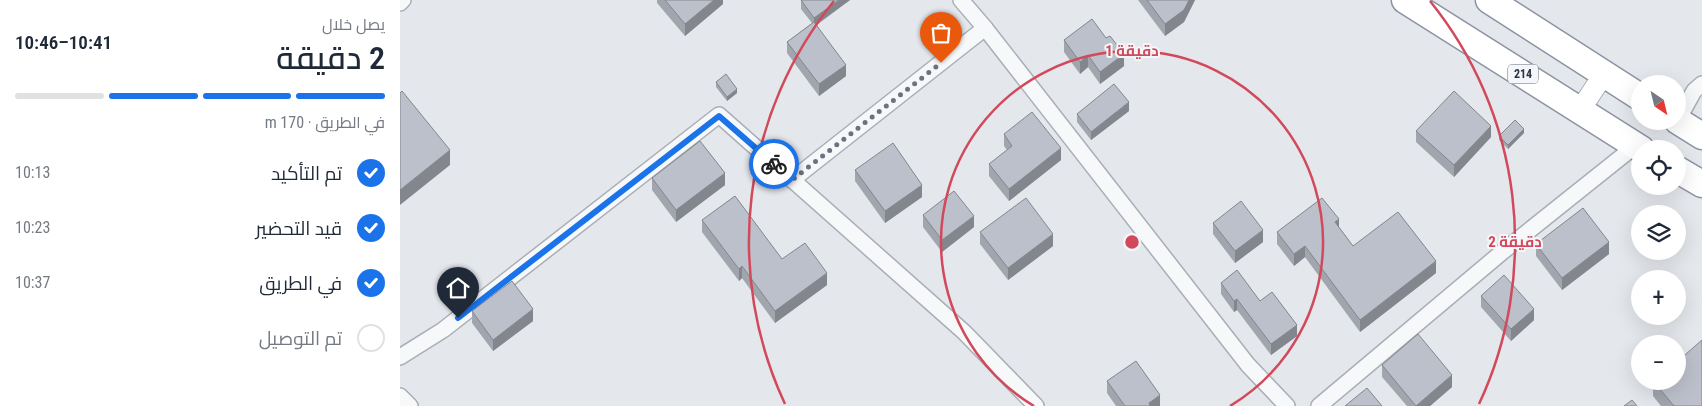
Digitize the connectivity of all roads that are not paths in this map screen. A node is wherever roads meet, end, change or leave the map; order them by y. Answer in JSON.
{"nodes":[{"id":1,"x":403,"y":0,"type":"edge"},
{"id":2,"x":961,"y":0,"type":"edge"},
{"id":3,"x":1405,"y":0,"type":"edge"},
{"id":4,"x":1490,"y":0,"type":"edge"},
{"id":5,"x":400,"y":3,"type":"edge"},
{"id":6,"x":986,"y":28,"type":"junction"},
{"id":7,"x":1604,"y":74,"type":"junction"},
{"id":8,"x":1702,"y":84,"type":"edge"},
{"id":9,"x":1631,"y":91,"type":"edge"},
{"id":10,"x":1686,"y":106,"type":"edge"},
{"id":11,"x":1580,"y":110,"type":"junction"},
{"id":12,"x":1686,"y":126,"type":"edge"},
{"id":13,"x":1702,"y":136,"type":"edge"},
{"id":14,"x":1631,"y":143,"type":"edge"},
{"id":15,"x":1631,"y":152,"type":"edge"},
{"id":16,"x":1686,"y":175,"type":"edge"},
{"id":17,"x":792,"y":180,"type":"junction"},
{"id":18,"x":1702,"y":184,"type":"edge"},
{"id":19,"x":400,"y":358,"type":"edge"},
{"id":20,"x":400,"y":396,"type":"edge"},
{"id":21,"x":410,"y":406,"type":"edge"},
{"id":22,"x":1036,"y":406,"type":"edge"},
{"id":23,"x":1287,"y":406,"type":"edge"},
{"id":24,"x":1319,"y":406,"type":"edge"}],
"edges":[{"from":1,"to":5,"type":"street"},
{"from":2,"to":6,"type":"street"},
{"from":3,"to":11,"type":"highway","number":"214"},
{"from":4,"to":7,"type":"highway"},
{"from":6,"to":17,"type":"street"},
{"from":6,"to":23,"type":"street"},
{"from":7,"to":9,"type":"highway"},
{"from":7,"to":11,"type":"main road"},
{"from":8,"to":10,"type":"street"},
{"from":11,"to":14,"type":"highway","number":"214"},
{"from":12,"to":13,"type":"highway"},
{"from":15,"to":24,"type":"street"},
{"from":16,"to":18,"type":"highway"},
{"from":17,"to":19,"type":"street"},
{"from":17,"to":22,"type":"street"},
{"from":20,"to":21,"type":"street"}]}
